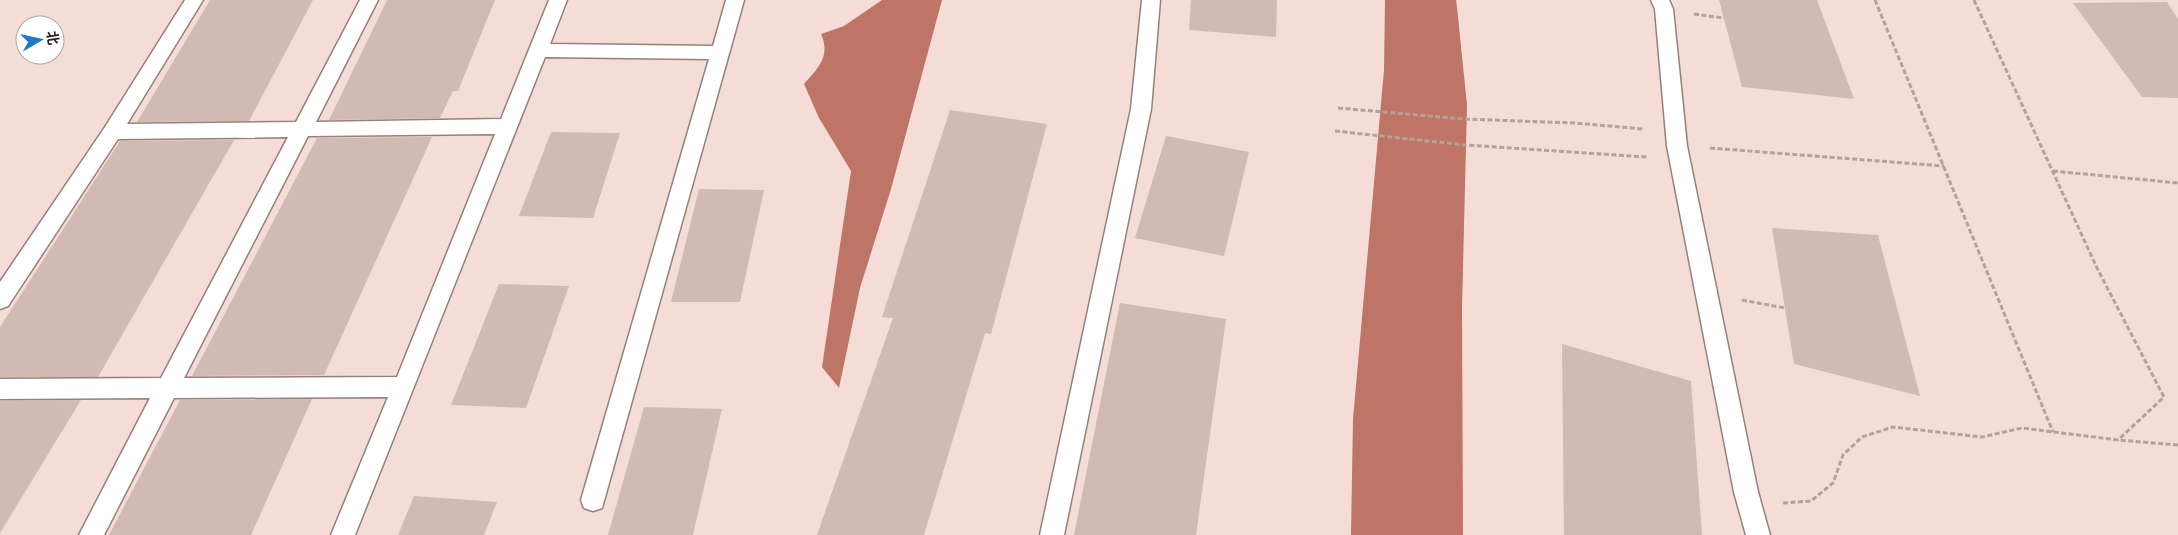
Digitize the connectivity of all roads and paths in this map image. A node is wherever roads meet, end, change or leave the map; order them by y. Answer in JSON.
{"nodes":[{"id":1,"x":194,"y":0,"type":"edge"},
{"id":2,"x":369,"y":0,"type":"edge"},
{"id":3,"x":558,"y":0,"type":"edge"},
{"id":4,"x":735,"y":0,"type":"edge"},
{"id":5,"x":1151,"y":0,"type":"edge"},
{"id":6,"x":1660,"y":0,"type":"edge"},
{"id":7,"x":1874,"y":0,"type":"edge"},
{"id":8,"x":1974,"y":0,"type":"edge"},
{"id":9,"x":540,"y":50,"type":"junction"},
{"id":10,"x":719,"y":54,"type":"junction"},
{"id":11,"x":1338,"y":108,"type":"dead end"},
{"id":12,"x":509,"y":126,"type":"junction"},
{"id":13,"x":302,"y":128,"type":"junction"},
{"id":14,"x":1335,"y":131,"type":"dead end"},
{"id":15,"x":112,"y":132,"type":"junction"},
{"id":16,"x":1678,"y":145,"type":"junction"},
{"id":17,"x":1944,"y":166,"type":"junction"},
{"id":18,"x":2053,"y":171,"type":"junction"},
{"id":19,"x":2178,"y":183,"type":"edge"},
{"id":20,"x":1707,"y":294,"type":"junction"},
{"id":21,"x":0,"y":300,"type":"edge"},
{"id":22,"x":1785,"y":308,"type":"dead end"},
{"id":23,"x":404,"y":387,"type":"junction"},
{"id":24,"x":167,"y":389,"type":"junction"},
{"id":25,"x":0,"y":390,"type":"edge"},
{"id":26,"x":2053,"y":432,"type":"junction"},
{"id":27,"x":2118,"y":440,"type":"junction"},
{"id":28,"x":2178,"y":445,"type":"edge"},
{"id":29,"x":593,"y":500,"type":"dead end"},
{"id":30,"x":1750,"y":506,"type":"junction"},
{"id":31,"x":91,"y":535,"type":"edge"},
{"id":32,"x":343,"y":535,"type":"edge"},
{"id":33,"x":1052,"y":535,"type":"edge"},
{"id":34,"x":1758,"y":535,"type":"edge"}],
"edges":[{"from":1,"to":15,"type":"lane"},
{"from":2,"to":13,"type":"lane"},
{"from":3,"to":9,"type":"lane"},
{"from":4,"to":10,"type":"lane"},
{"from":5,"to":33,"type":"lane"},
{"from":6,"to":16,"type":"lane"},
{"from":7,"to":17,"type":"path"},
{"from":8,"to":18,"type":"path"},
{"from":9,"to":10,"type":"lane"},
{"from":9,"to":12,"type":"lane"},
{"from":10,"to":29,"type":"lane"},
{"from":11,"to":16,"type":"path"},
{"from":12,"to":13,"type":"lane"},
{"from":12,"to":23,"type":"lane"},
{"from":13,"to":15,"type":"lane"},
{"from":13,"to":24,"type":"lane"},
{"from":14,"to":16,"type":"path"},
{"from":15,"to":21,"type":"lane"},
{"from":16,"to":17,"type":"path"},
{"from":16,"to":20,"type":"lane"},
{"from":17,"to":26,"type":"path"},
{"from":18,"to":19,"type":"path"},
{"from":18,"to":27,"type":"path"},
{"from":20,"to":22,"type":"path"},
{"from":20,"to":30,"type":"lane"},
{"from":23,"to":24,"type":"lane"},
{"from":23,"to":32,"type":"lane"},
{"from":24,"to":25,"type":"lane"},
{"from":24,"to":31,"type":"lane"},
{"from":26,"to":27,"type":"path"},
{"from":26,"to":30,"type":"path"},
{"from":27,"to":28,"type":"path"},
{"from":30,"to":34,"type":"lane"}]}
